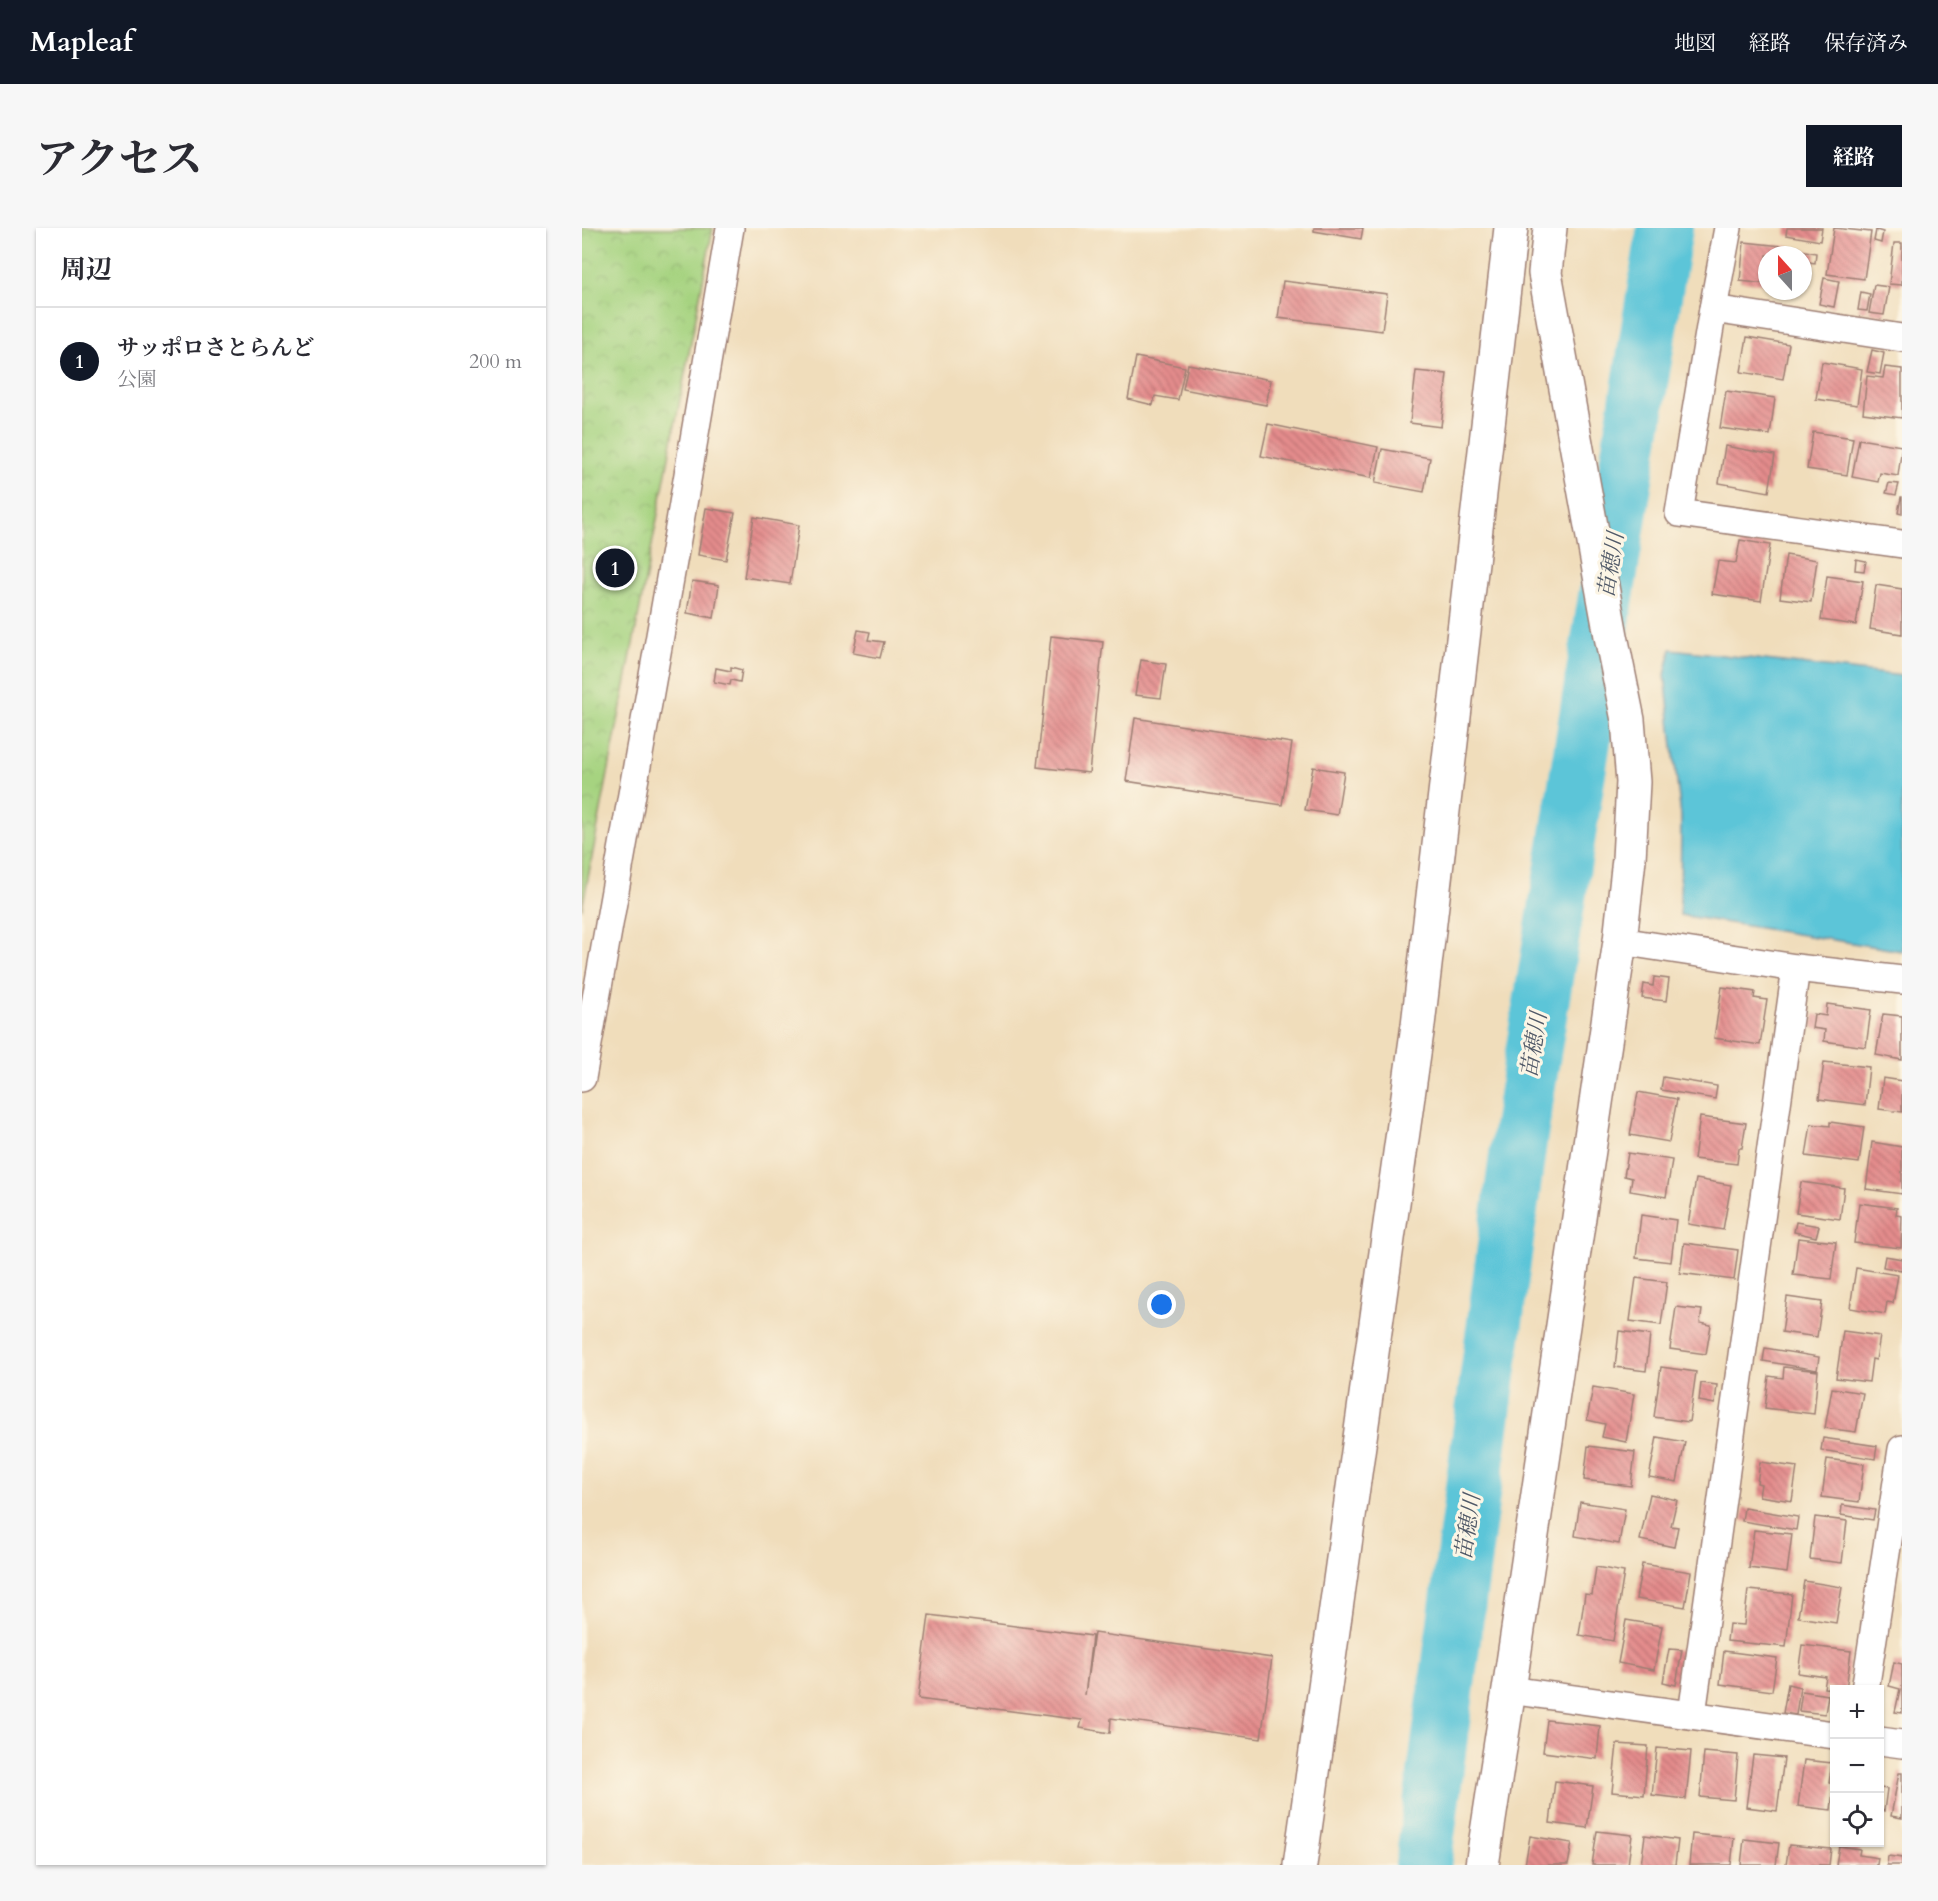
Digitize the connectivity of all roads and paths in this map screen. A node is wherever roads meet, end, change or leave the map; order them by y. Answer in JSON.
{"nodes":[{"id":1,"x":730,"y":228,"type":"edge"},
{"id":2,"x":1511,"y":228,"type":"edge"},
{"id":3,"x":1550,"y":228,"type":"edge"},
{"id":4,"x":1728,"y":228,"type":"edge"},
{"id":5,"x":1713,"y":309,"type":"junction"},
{"id":6,"x":1902,"y":338,"type":"edge"},
{"id":7,"x":1902,"y":544,"type":"edge"},
{"id":8,"x":1620,"y":941,"type":"junction"},
{"id":9,"x":1796,"y":968,"type":"junction"},
{"id":10,"x":1902,"y":980,"type":"edge"},
{"id":11,"x":582,"y":1078,"type":"edge"},
{"id":12,"x":1902,"y":1449,"type":"edge"},
{"id":13,"x":1866,"y":1685,"type":"edge"},
{"id":14,"x":1509,"y":1690,"type":"junction"},
{"id":15,"x":1692,"y":1714,"type":"junction"},
{"id":16,"x":1830,"y":1734,"type":"edge"},
{"id":17,"x":1884,"y":1742,"type":"edge"},
{"id":18,"x":1902,"y":1744,"type":"edge"},
{"id":19,"x":1300,"y":1865,"type":"edge"},
{"id":20,"x":1482,"y":1865,"type":"edge"}],
"edges":[{"from":1,"to":11,"type":"street"},
{"from":2,"to":19,"type":"street"},
{"from":3,"to":8,"type":"street"},
{"from":4,"to":5,"type":"street"},
{"from":5,"to":6,"type":"street"},
{"from":5,"to":7,"type":"street"},
{"from":8,"to":9,"type":"street"},
{"from":8,"to":14,"type":"street"},
{"from":9,"to":10,"type":"street"},
{"from":9,"to":15,"type":"street"},
{"from":12,"to":13,"type":"street"},
{"from":14,"to":15,"type":"street"},
{"from":14,"to":20,"type":"street"},
{"from":15,"to":16,"type":"street"},
{"from":17,"to":18,"type":"street"}]}
